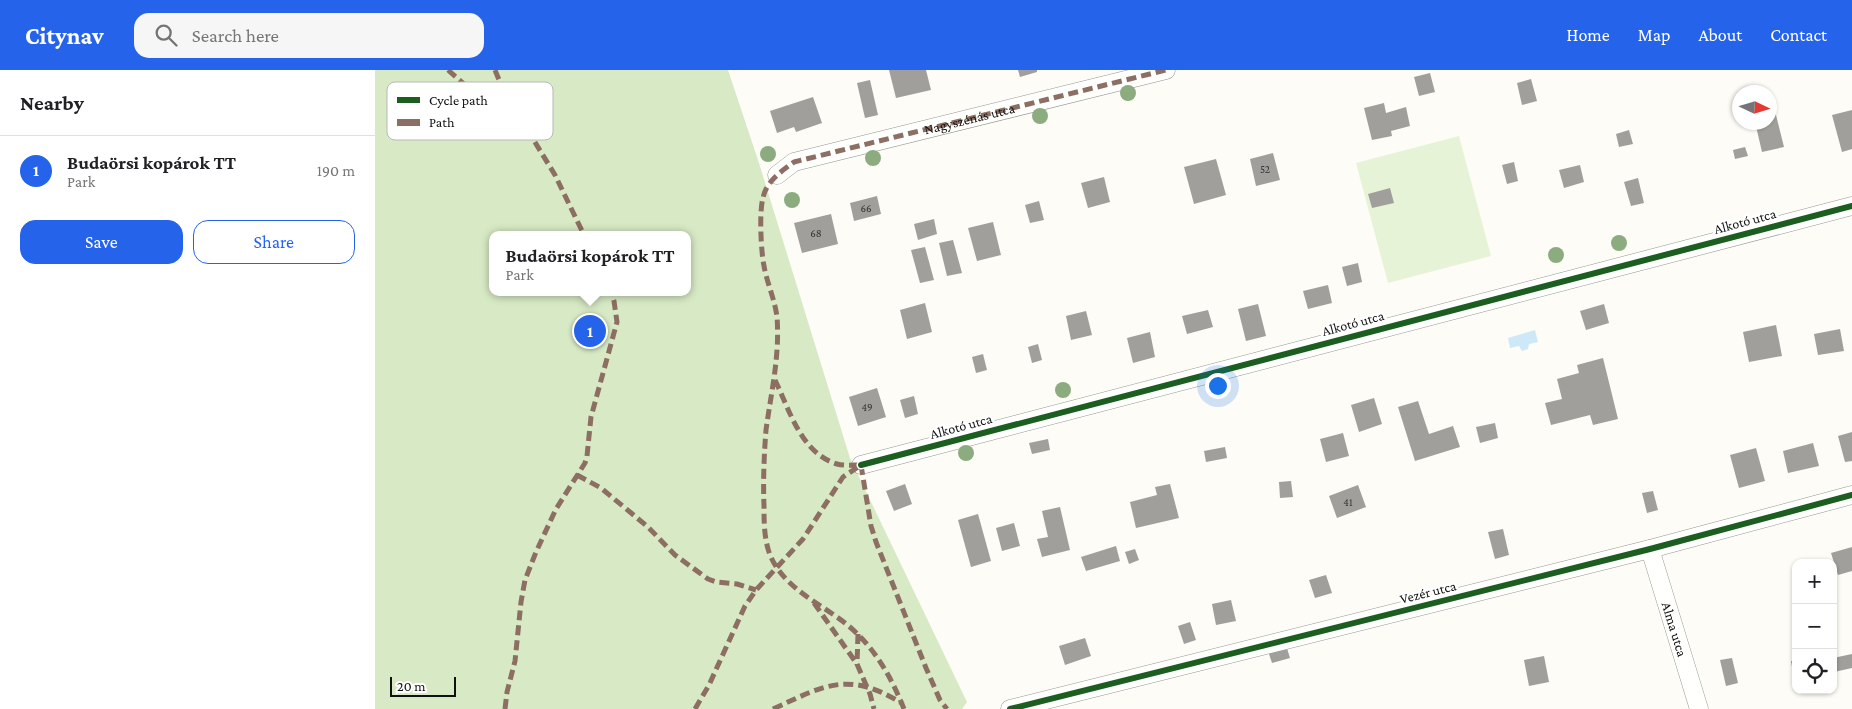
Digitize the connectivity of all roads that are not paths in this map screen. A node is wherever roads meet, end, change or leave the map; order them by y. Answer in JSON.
{"nodes":[{"id":1,"x":1165,"y":70,"type":"edge"},
{"id":2,"x":777,"y":175,"type":"dead end"},
{"id":3,"x":1852,"y":206,"type":"edge"},
{"id":4,"x":861,"y":465,"type":"dead end"},
{"id":5,"x":1852,"y":495,"type":"edge"},
{"id":6,"x":1650,"y":549,"type":"junction"},
{"id":7,"x":1010,"y":709,"type":"edge"},
{"id":8,"x":1699,"y":709,"type":"edge"}],
"edges":[{"from":1,"to":2,"type":"street","name":"Nagyszénás utca"},
{"from":3,"to":4,"type":"street","name":"Alkotó utca"},
{"from":5,"to":6,"type":"street","name":"Vezér utca"},
{"from":6,"to":7,"type":"street","name":"Vezér utca"},
{"from":6,"to":8,"type":"street","name":"Alma utca"}]}
